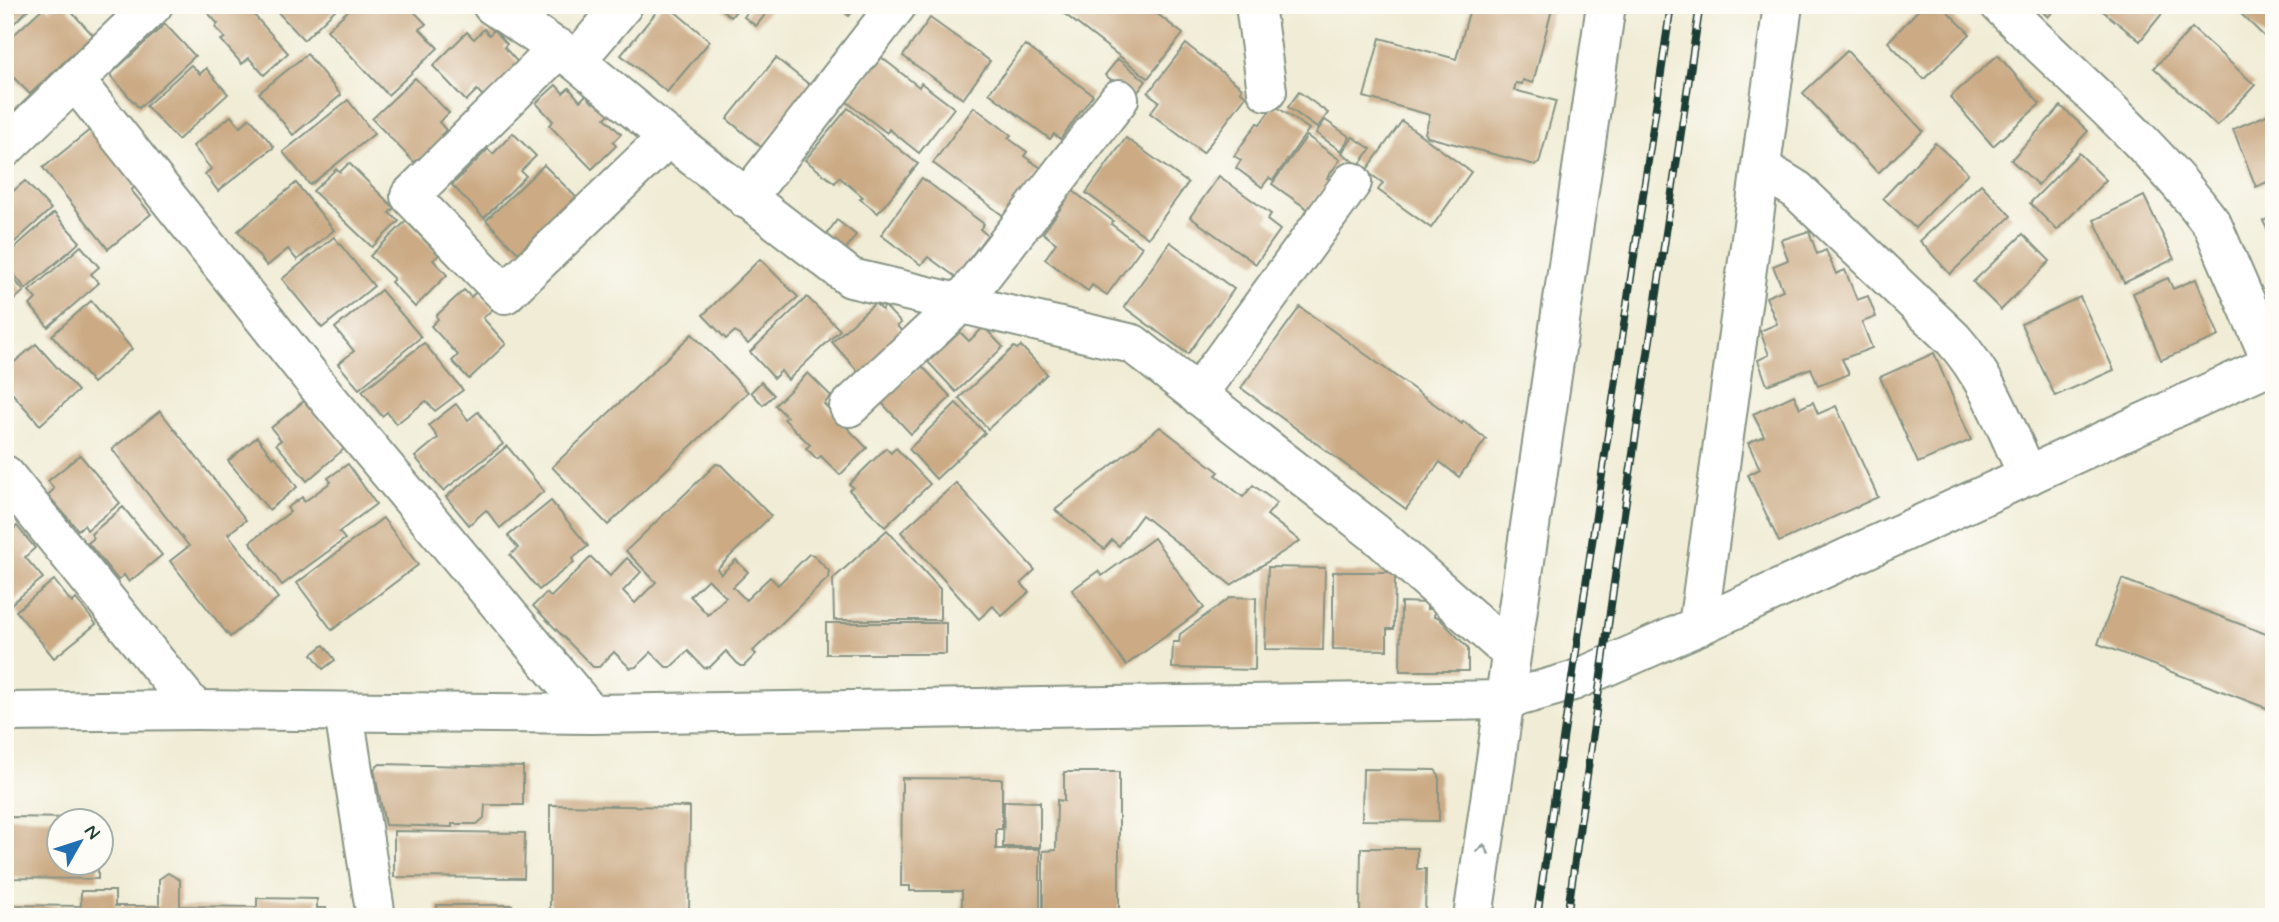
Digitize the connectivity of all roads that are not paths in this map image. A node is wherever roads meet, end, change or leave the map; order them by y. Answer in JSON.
{"nodes":[{"id":1,"x":153,"y":5,"type":"edge"},
{"id":2,"x":492,"y":5,"type":"edge"},
{"id":3,"x":623,"y":5,"type":"edge"},
{"id":4,"x":897,"y":5,"type":"edge"},
{"id":5,"x":1255,"y":5,"type":"edge"},
{"id":6,"x":1606,"y":5,"type":"edge"},
{"id":7,"x":1783,"y":5,"type":"edge"},
{"id":8,"x":2000,"y":5,"type":"edge"},
{"id":9,"x":567,"y":55,"type":"junction"},
{"id":10,"x":76,"y":82,"type":"junction"},
{"id":11,"x":1266,"y":91,"type":"dead end"},
{"id":12,"x":1119,"y":99,"type":"dead end"},
{"id":13,"x":668,"y":137,"type":"junction"},
{"id":14,"x":5,"y":148,"type":"edge"},
{"id":15,"x":1761,"y":167,"type":"junction"},
{"id":16,"x":1352,"y":182,"type":"dead end"},
{"id":17,"x":746,"y":199,"type":"junction"},
{"id":18,"x":959,"y":305,"type":"junction"},
{"id":19,"x":2273,"y":363,"type":"edge"},
{"id":20,"x":1197,"y":395,"type":"junction"},
{"id":21,"x":849,"y":407,"type":"dead end"},
{"id":22,"x":5,"y":475,"type":"edge"},
{"id":23,"x":2028,"y":475,"type":"junction"},
{"id":24,"x":1698,"y":626,"type":"junction"},
{"id":25,"x":1511,"y":653,"type":"junction"},
{"id":26,"x":1506,"y":700,"type":"junction"},
{"id":27,"x":9,"y":707,"type":"edge"},
{"id":28,"x":195,"y":710,"type":"junction"},
{"id":29,"x":344,"y":713,"type":"junction"},
{"id":30,"x":590,"y":714,"type":"junction"},
{"id":31,"x":376,"y":917,"type":"edge"},
{"id":32,"x":1473,"y":917,"type":"edge"}],
"edges":[{"from":1,"to":10,"type":"street"},
{"from":2,"to":9,"type":"street"},
{"from":3,"to":9,"type":"street"},
{"from":4,"to":17,"type":"street"},
{"from":5,"to":11,"type":"street"},
{"from":6,"to":25,"type":"street"},
{"from":7,"to":15,"type":"street"},
{"from":8,"to":19,"type":"street"},
{"from":9,"to":13,"type":"street"},
{"from":9,"to":13,"type":"street"},
{"from":10,"to":14,"type":"street"},
{"from":10,"to":30,"type":"street"},
{"from":12,"to":18,"type":"street"},
{"from":13,"to":17,"type":"street"},
{"from":15,"to":23,"type":"street"},
{"from":15,"to":24,"type":"street"},
{"from":16,"to":20,"type":"street"},
{"from":17,"to":18,"type":"street"},
{"from":18,"to":20,"type":"street"},
{"from":18,"to":21,"type":"street"},
{"from":19,"to":23,"type":"street"},
{"from":20,"to":25,"type":"street"},
{"from":22,"to":28,"type":"street"},
{"from":23,"to":24,"type":"street"},
{"from":24,"to":26,"type":"street"},
{"from":25,"to":26,"type":"street"},
{"from":26,"to":30,"type":"street"},
{"from":32,"to":26,"type":"street","one_way":true},
{"from":27,"to":28,"type":"street"},
{"from":28,"to":29,"type":"street"},
{"from":29,"to":30,"type":"street"},
{"from":29,"to":31,"type":"street"}]}
